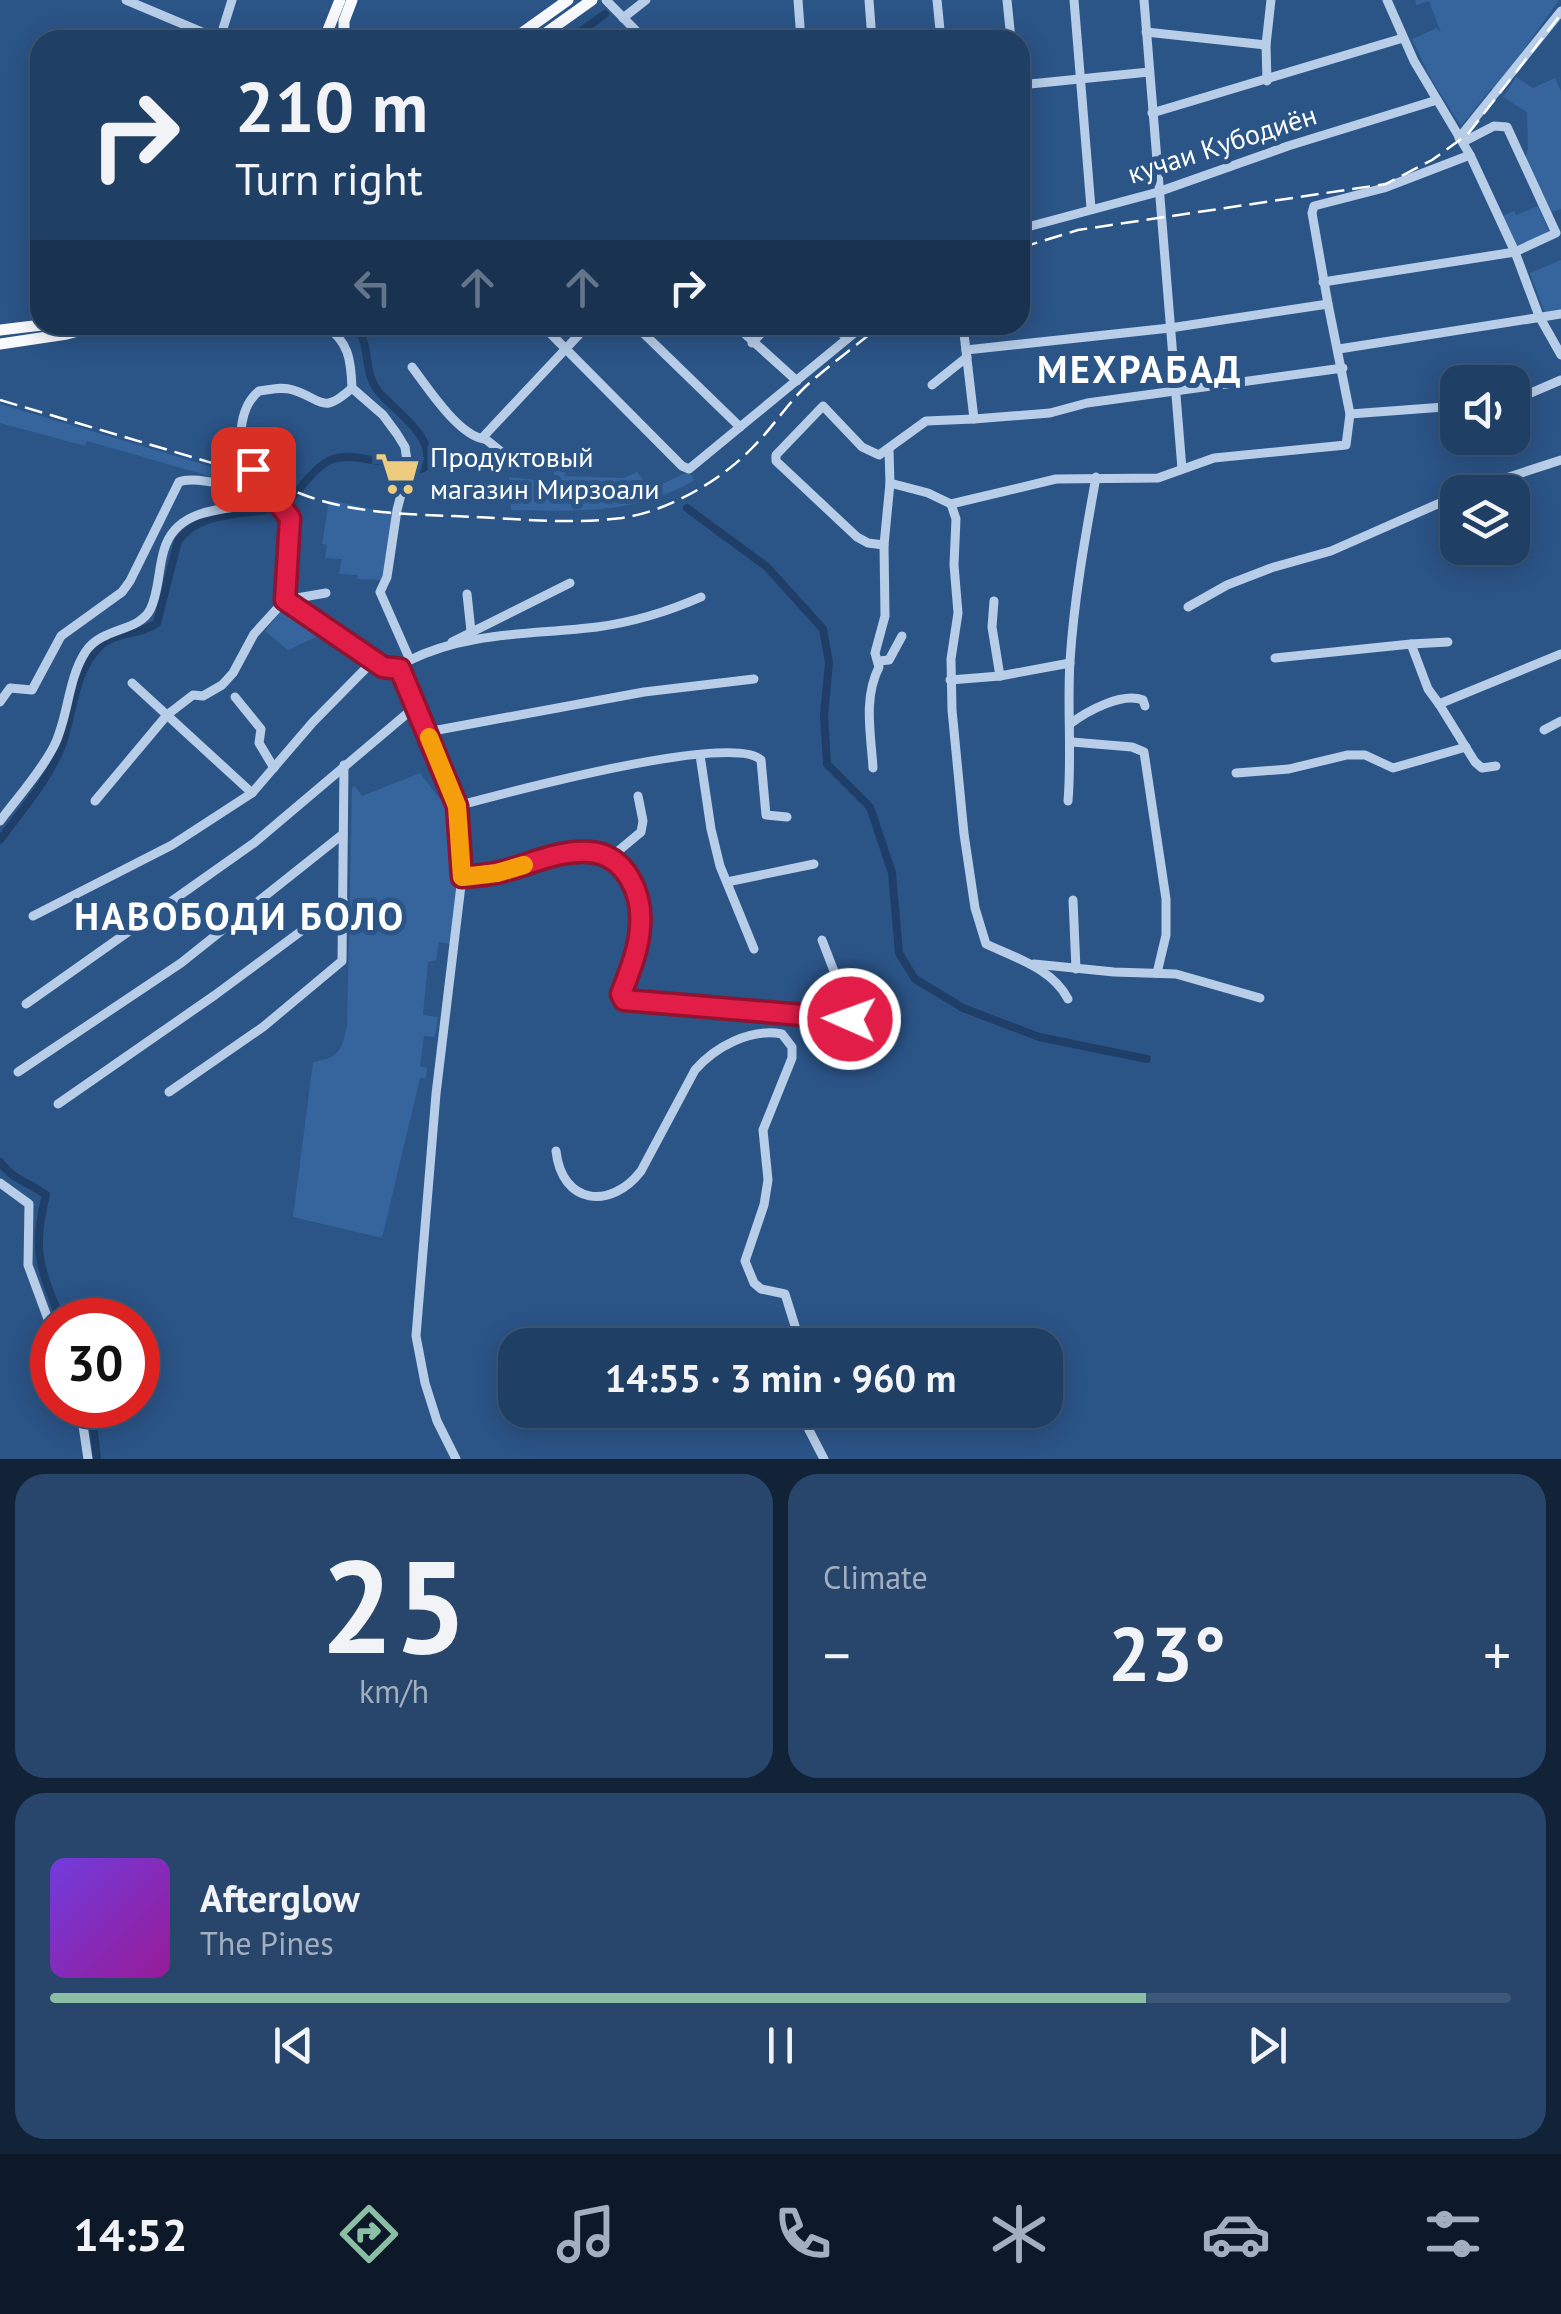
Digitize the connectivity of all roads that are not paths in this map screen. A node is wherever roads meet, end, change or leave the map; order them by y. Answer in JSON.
{"nodes":[{"id":1,"x":126,"y":0,"type":"edge"},
{"id":2,"x":232,"y":0,"type":"edge"},
{"id":3,"x":340,"y":0,"type":"edge"},
{"id":4,"x":352,"y":0,"type":"edge"},
{"id":5,"x":568,"y":0,"type":"edge"},
{"id":6,"x":592,"y":0,"type":"edge"},
{"id":7,"x":606,"y":0,"type":"edge"},
{"id":8,"x":646,"y":0,"type":"edge"},
{"id":9,"x":798,"y":0,"type":"edge"},
{"id":10,"x":869,"y":0,"type":"edge"},
{"id":11,"x":937,"y":0,"type":"edge"},
{"id":12,"x":1008,"y":0,"type":"edge"},
{"id":13,"x":1074,"y":0,"type":"edge"},
{"id":14,"x":1144,"y":0,"type":"edge"},
{"id":15,"x":1271,"y":0,"type":"edge"},
{"id":16,"x":1387,"y":0,"type":"edge"},
{"id":17,"x":1561,"y":11,"type":"edge"},
{"id":18,"x":623,"y":18,"type":"junction"},
{"id":19,"x":197,"y":30,"type":"edge"},
{"id":20,"x":223,"y":30,"type":"edge"},
{"id":21,"x":328,"y":30,"type":"edge"},
{"id":22,"x":344,"y":30,"type":"edge"},
{"id":23,"x":526,"y":30,"type":"edge"},
{"id":24,"x":553,"y":30,"type":"edge"},
{"id":25,"x":635,"y":30,"type":"edge"},
{"id":26,"x":800,"y":30,"type":"edge"},
{"id":27,"x":871,"y":30,"type":"edge"},
{"id":28,"x":939,"y":30,"type":"edge"},
{"id":29,"x":1010,"y":30,"type":"edge"},
{"id":30,"x":1146,"y":32,"type":"junction"},
{"id":31,"x":1403,"y":38,"type":"junction"},
{"id":32,"x":1266,"y":45,"type":"junction"},
{"id":33,"x":1149,"y":72,"type":"junction"},
{"id":34,"x":1080,"y":78,"type":"junction"},
{"id":35,"x":1268,"y":81,"type":"junction"},
{"id":36,"x":1030,"y":84,"type":"edge"},
{"id":37,"x":1437,"y":100,"type":"junction"},
{"id":38,"x":1152,"y":113,"type":"junction"},
{"id":39,"x":1461,"y":140,"type":"junction"},
{"id":40,"x":1470,"y":155,"type":"junction"},
{"id":41,"x":1158,"y":192,"type":"junction"},
{"id":42,"x":1091,"y":208,"type":"junction"},
{"id":43,"x":1030,"y":226,"type":"edge"},
{"id":44,"x":1514,"y":252,"type":"junction"},
{"id":45,"x":1323,"y":282,"type":"junction"},
{"id":46,"x":1328,"y":304,"type":"junction"},
{"id":47,"x":1561,"y":314,"type":"edge"},
{"id":48,"x":1539,"y":316,"type":"junction"},
{"id":49,"x":30,"y":326,"type":"edge"},
{"id":50,"x":1170,"y":328,"type":"junction"},
{"id":51,"x":0,"y":330,"type":"edge"},
{"id":52,"x":61,"y":335,"type":"edge"},
{"id":53,"x":336,"y":335,"type":"edge"},
{"id":54,"x":552,"y":335,"type":"edge"},
{"id":55,"x":578,"y":335,"type":"edge"},
{"id":56,"x":645,"y":335,"type":"edge"},
{"id":57,"x":745,"y":335,"type":"edge"},
{"id":58,"x":759,"y":335,"type":"edge"},
{"id":59,"x":843,"y":335,"type":"edge"},
{"id":60,"x":852,"y":335,"type":"edge"},
{"id":61,"x":964,"y":335,"type":"edge"},
{"id":62,"x":847,"y":339,"type":"junction"},
{"id":63,"x":752,"y":342,"type":"junction"},
{"id":64,"x":0,"y":344,"type":"edge"},
{"id":65,"x":566,"y":348,"type":"junction"},
{"id":66,"x":1339,"y":349,"type":"junction"},
{"id":67,"x":966,"y":354,"type":"junction"},
{"id":68,"x":1561,"y":355,"type":"edge"},
{"id":69,"x":412,"y":367,"type":"dead end"},
{"id":70,"x":1343,"y":368,"type":"junction"},
{"id":71,"x":1561,"y":380,"type":"edge"},
{"id":72,"x":797,"y":381,"type":"junction"},
{"id":73,"x":932,"y":385,"type":"dead end"},
{"id":74,"x":352,"y":388,"type":"junction"},
{"id":75,"x":1176,"y":393,"type":"junction"},
{"id":76,"x":1530,"y":393,"type":"edge"},
{"id":77,"x":1440,"y":407,"type":"edge"},
{"id":78,"x":1350,"y":414,"type":"junction"},
{"id":79,"x":974,"y":419,"type":"junction"},
{"id":80,"x":740,"y":427,"type":"junction"},
{"id":81,"x":484,"y":439,"type":"junction"},
{"id":82,"x":889,"y":450,"type":"junction"},
{"id":83,"x":1561,"y":460,"type":"edge"},
{"id":84,"x":580,"y":463,"type":"dead end"},
{"id":85,"x":1182,"y":468,"type":"junction"},
{"id":86,"x":1516,"y":475,"type":"edge"},
{"id":87,"x":1096,"y":477,"type":"junction"},
{"id":88,"x":890,"y":483,"type":"junction"},
{"id":89,"x":275,"y":498,"type":"junction"},
{"id":90,"x":1440,"y":503,"type":"edge"},
{"id":91,"x":951,"y":504,"type":"junction"},
{"id":92,"x":884,"y":544,"type":"junction"},
{"id":93,"x":570,"y":583,"type":"dead end"},
{"id":94,"x":326,"y":593,"type":"dead end"},
{"id":95,"x":467,"y":594,"type":"dead end"},
{"id":96,"x":700,"y":597,"type":"dead end"},
{"id":97,"x":285,"y":600,"type":"junction"},
{"id":98,"x":994,"y":601,"type":"dead end"},
{"id":99,"x":1188,"y":606,"type":"dead end"},
{"id":100,"x":471,"y":631,"type":"junction"},
{"id":101,"x":902,"y":636,"type":"dead end"},
{"id":102,"x":1448,"y":642,"type":"dead end"},
{"id":103,"x":1411,"y":644,"type":"junction"},
{"id":104,"x":445,"y":646,"type":"junction"},
{"id":105,"x":1561,"y":654,"type":"edge"},
{"id":106,"x":1275,"y":658,"type":"dead end"},
{"id":107,"x":375,"y":660,"type":"junction"},
{"id":108,"x":410,"y":660,"type":"junction"},
{"id":109,"x":879,"y":661,"type":"junction"},
{"id":110,"x":1070,"y":663,"type":"junction"},
{"id":111,"x":400,"y":669,"type":"junction"},
{"id":112,"x":1000,"y":676,"type":"junction"},
{"id":113,"x":754,"y":679,"type":"dead end"},
{"id":114,"x":950,"y":680,"type":"junction"},
{"id":115,"x":132,"y":683,"type":"dead end"},
{"id":116,"x":235,"y":697,"type":"dead end"},
{"id":117,"x":0,"y":702,"type":"edge"},
{"id":118,"x":1439,"y":704,"type":"junction"},
{"id":119,"x":416,"y":706,"type":"junction"},
{"id":120,"x":1145,"y":706,"type":"dead end"},
{"id":121,"x":167,"y":715,"type":"junction"},
{"id":122,"x":1561,"y":722,"type":"edge"},
{"id":123,"x":1070,"y":724,"type":"junction"},
{"id":124,"x":1544,"y":730,"type":"dead end"},
{"id":125,"x":427,"y":732,"type":"junction"},
{"id":126,"x":1072,"y":742,"type":"junction"},
{"id":127,"x":1466,"y":747,"type":"junction"},
{"id":128,"x":700,"y":755,"type":"junction"},
{"id":129,"x":344,"y":766,"type":"junction"},
{"id":130,"x":1496,"y":766,"type":"dead end"},
{"id":131,"x":274,"y":768,"type":"junction"},
{"id":132,"x":873,"y":768,"type":"dead end"},
{"id":133,"x":1236,"y":772,"type":"dead end"},
{"id":134,"x":252,"y":792,"type":"junction"},
{"id":135,"x":638,"y":796,"type":"dead end"},
{"id":136,"x":95,"y":801,"type":"dead end"},
{"id":137,"x":1068,"y":801,"type":"dead end"},
{"id":138,"x":457,"y":806,"type":"junction"},
{"id":139,"x":787,"y":817,"type":"dead end"},
{"id":140,"x":0,"y":821,"type":"edge"},
{"id":141,"x":343,"y":834,"type":"junction"},
{"id":142,"x":611,"y":857,"type":"junction"},
{"id":143,"x":814,"y":864,"type":"dead end"},
{"id":144,"x":462,"y":877,"type":"junction"},
{"id":145,"x":727,"y":882,"type":"junction"},
{"id":146,"x":343,"y":900,"type":"junction"},
{"id":147,"x":1073,"y":900,"type":"dead end"},
{"id":148,"x":34,"y":916,"type":"dead end"},
{"id":149,"x":822,"y":940,"type":"dead end"},
{"id":150,"x":754,"y":950,"type":"dead end"},
{"id":151,"x":1032,"y":964,"type":"junction"},
{"id":152,"x":1076,"y":969,"type":"junction"},
{"id":153,"x":1157,"y":973,"type":"junction"},
{"id":154,"x":1260,"y":998,"type":"dead end"},
{"id":155,"x":1068,"y":1000,"type":"dead end"},
{"id":156,"x":26,"y":1004,"type":"dead end"},
{"id":157,"x":18,"y":1072,"type":"dead end"},
{"id":158,"x":169,"y":1092,"type":"dead end"},
{"id":159,"x":58,"y":1104,"type":"dead end"},
{"id":160,"x":556,"y":1152,"type":"dead end"},
{"id":161,"x":0,"y":1184,"type":"edge"},
{"id":162,"x":40,"y":1298,"type":"edge"},
{"id":163,"x":795,"y":1328,"type":"edge"},
{"id":164,"x":83,"y":1428,"type":"edge"},
{"id":165,"x":809,"y":1428,"type":"edge"},
{"id":166,"x":88,"y":1459,"type":"edge"},
{"id":167,"x":456,"y":1459,"type":"edge"},
{"id":168,"x":824,"y":1459,"type":"edge"}],
"edges":[{"from":1,"to":19,"type":"street"},
{"from":2,"to":20,"type":"street"},
{"from":3,"to":21,"type":"main road"},
{"from":4,"to":22,"type":"main road"},
{"from":5,"to":23,"type":"main road"},
{"from":6,"to":24,"type":"main road"},
{"from":7,"to":18,"type":"street"},
{"from":8,"to":18,"type":"street"},
{"from":9,"to":26,"type":"street"},
{"from":10,"to":27,"type":"street"},
{"from":11,"to":28,"type":"street"},
{"from":12,"to":29,"type":"street"},
{"from":13,"to":34,"type":"street"},
{"from":14,"to":30,"type":"street"},
{"from":15,"to":32,"type":"street"},
{"from":16,"to":31,"type":"street"},
{"from":17,"to":39,"type":"street"},
{"from":18,"to":25,"type":"street"},
{"from":30,"to":32,"type":"street"},
{"from":30,"to":33,"type":"street"},
{"from":31,"to":35,"type":"street"},
{"from":31,"to":37,"type":"street"},
{"from":32,"to":35,"type":"street"},
{"from":33,"to":34,"type":"street"},
{"from":33,"to":38,"type":"street"},
{"from":34,"to":36,"type":"street"},
{"from":34,"to":42,"type":"street"},
{"from":35,"to":38,"type":"street"},
{"from":37,"to":39,"type":"street"},
{"from":37,"to":41,"type":"street","name":"кучаи Кубодиён"},
{"from":38,"to":41,"type":"street"},
{"from":39,"to":40,"type":"street"},
{"from":39,"to":44,"type":"street"},
{"from":40,"to":44,"type":"street"},
{"from":40,"to":45,"type":"street"},
{"from":41,"to":42,"type":"street","name":"кучаи Кубодиён"},
{"from":41,"to":50,"type":"street"},
{"from":42,"to":43,"type":"street","name":"кучаи Кубодиён"},
{"from":44,"to":45,"type":"street"},
{"from":44,"to":48,"type":"street"},
{"from":45,"to":46,"type":"street"},
{"from":46,"to":50,"type":"street"},
{"from":46,"to":66,"type":"street"},
{"from":47,"to":48,"type":"street"},
{"from":48,"to":66,"type":"street"},
{"from":48,"to":68,"type":"street"},
{"from":49,"to":51,"type":"main road"},
{"from":50,"to":67,"type":"street"},
{"from":50,"to":75,"type":"street"},
{"from":52,"to":64,"type":"main road"},
{"from":53,"to":74,"type":"street"},
{"from":54,"to":65,"type":"street"},
{"from":55,"to":65,"type":"street"},
{"from":56,"to":80,"type":"street"},
{"from":57,"to":63,"type":"street"},
{"from":58,"to":63,"type":"street"},
{"from":59,"to":62,"type":"street"},
{"from":60,"to":62,"type":"street"},
{"from":61,"to":67,"type":"street"},
{"from":62,"to":72,"type":"street"},
{"from":63,"to":72,"type":"street"},
{"from":65,"to":80,"type":"street"},
{"from":65,"to":81,"type":"street"},
{"from":66,"to":70,"type":"street"},
{"from":67,"to":73,"type":"street"},
{"from":67,"to":79,"type":"street"},
{"from":69,"to":81,"type":"street"},
{"from":70,"to":75,"type":"street"},
{"from":70,"to":78,"type":"street"},
{"from":71,"to":76,"type":"street"},
{"from":72,"to":80,"type":"street"},
{"from":74,"to":89,"type":"street"},
{"from":74,"to":108,"type":"street"},
{"from":75,"to":79,"type":"street"},
{"from":75,"to":85,"type":"street"},
{"from":77,"to":78,"type":"street"},
{"from":78,"to":85,"type":"street"},
{"from":79,"to":82,"type":"street"},
{"from":81,"to":84,"type":"street"},
{"from":82,"to":88,"type":"street"},
{"from":82,"to":92,"type":"street"},
{"from":83,"to":86,"type":"street"},
{"from":85,"to":87,"type":"street"},
{"from":87,"to":91,"type":"street"},
{"from":87,"to":110,"type":"street"},
{"from":88,"to":91,"type":"street"},
{"from":88,"to":92,"type":"street"},
{"from":89,"to":97,"type":"street"},
{"from":89,"to":117,"type":"street"},
{"from":89,"to":140,"type":"street"},
{"from":90,"to":99,"type":"street"},
{"from":91,"to":114,"type":"street"},
{"from":92,"to":109,"type":"street"},
{"from":93,"to":100,"type":"street"},
{"from":94,"to":97,"type":"street"},
{"from":95,"to":100,"type":"street"},
{"from":96,"to":104,"type":"street"},
{"from":97,"to":107,"type":"street"},
{"from":97,"to":121,"type":"street"},
{"from":98,"to":112,"type":"street"},
{"from":100,"to":104,"type":"street"},
{"from":101,"to":109,"type":"street"},
{"from":102,"to":103,"type":"street"},
{"from":103,"to":106,"type":"street"},
{"from":103,"to":118,"type":"street"},
{"from":104,"to":108,"type":"street"},
{"from":105,"to":118,"type":"street"},
{"from":107,"to":111,"type":"street"},
{"from":107,"to":131,"type":"street"},
{"from":108,"to":111,"type":"street"},
{"from":109,"to":132,"type":"street"},
{"from":110,"to":112,"type":"street"},
{"from":110,"to":123,"type":"street"},
{"from":111,"to":119,"type":"street"},
{"from":112,"to":114,"type":"street"},
{"from":113,"to":125,"type":"street"},
{"from":114,"to":151,"type":"street"},
{"from":115,"to":121,"type":"street"},
{"from":116,"to":131,"type":"street"},
{"from":118,"to":127,"type":"street"},
{"from":119,"to":125,"type":"street"},
{"from":119,"to":129,"type":"street"},
{"from":120,"to":123,"type":"street"},
{"from":121,"to":134,"type":"street"},
{"from":121,"to":136,"type":"street"},
{"from":122,"to":124,"type":"street"},
{"from":123,"to":126,"type":"street"},
{"from":125,"to":138,"type":"street"},
{"from":126,"to":137,"type":"street"},
{"from":126,"to":153,"type":"street"},
{"from":127,"to":130,"type":"street"},
{"from":127,"to":133,"type":"street"},
{"from":128,"to":138,"type":"street"},
{"from":128,"to":139,"type":"street"},
{"from":128,"to":145,"type":"street"},
{"from":129,"to":141,"type":"street"},
{"from":129,"to":156,"type":"street"},
{"from":131,"to":134,"type":"street"},
{"from":134,"to":148,"type":"street"},
{"from":135,"to":142,"type":"street"},
{"from":138,"to":144,"type":"street"},
{"from":141,"to":146,"type":"street"},
{"from":141,"to":157,"type":"street"},
{"from":142,"to":144,"type":"street"},
{"from":142,"to":149,"type":"street"},
{"from":143,"to":145,"type":"street"},
{"from":144,"to":167,"type":"street"},
{"from":145,"to":150,"type":"street"},
{"from":146,"to":158,"type":"street"},
{"from":146,"to":159,"type":"street"},
{"from":147,"to":152,"type":"street"},
{"from":151,"to":152,"type":"street"},
{"from":151,"to":155,"type":"street"},
{"from":152,"to":153,"type":"street"},
{"from":153,"to":154,"type":"street"},
{"from":160,"to":163,"type":"street"},
{"from":161,"to":162,"type":"street"},
{"from":164,"to":166,"type":"street"},
{"from":165,"to":168,"type":"street"}]}
